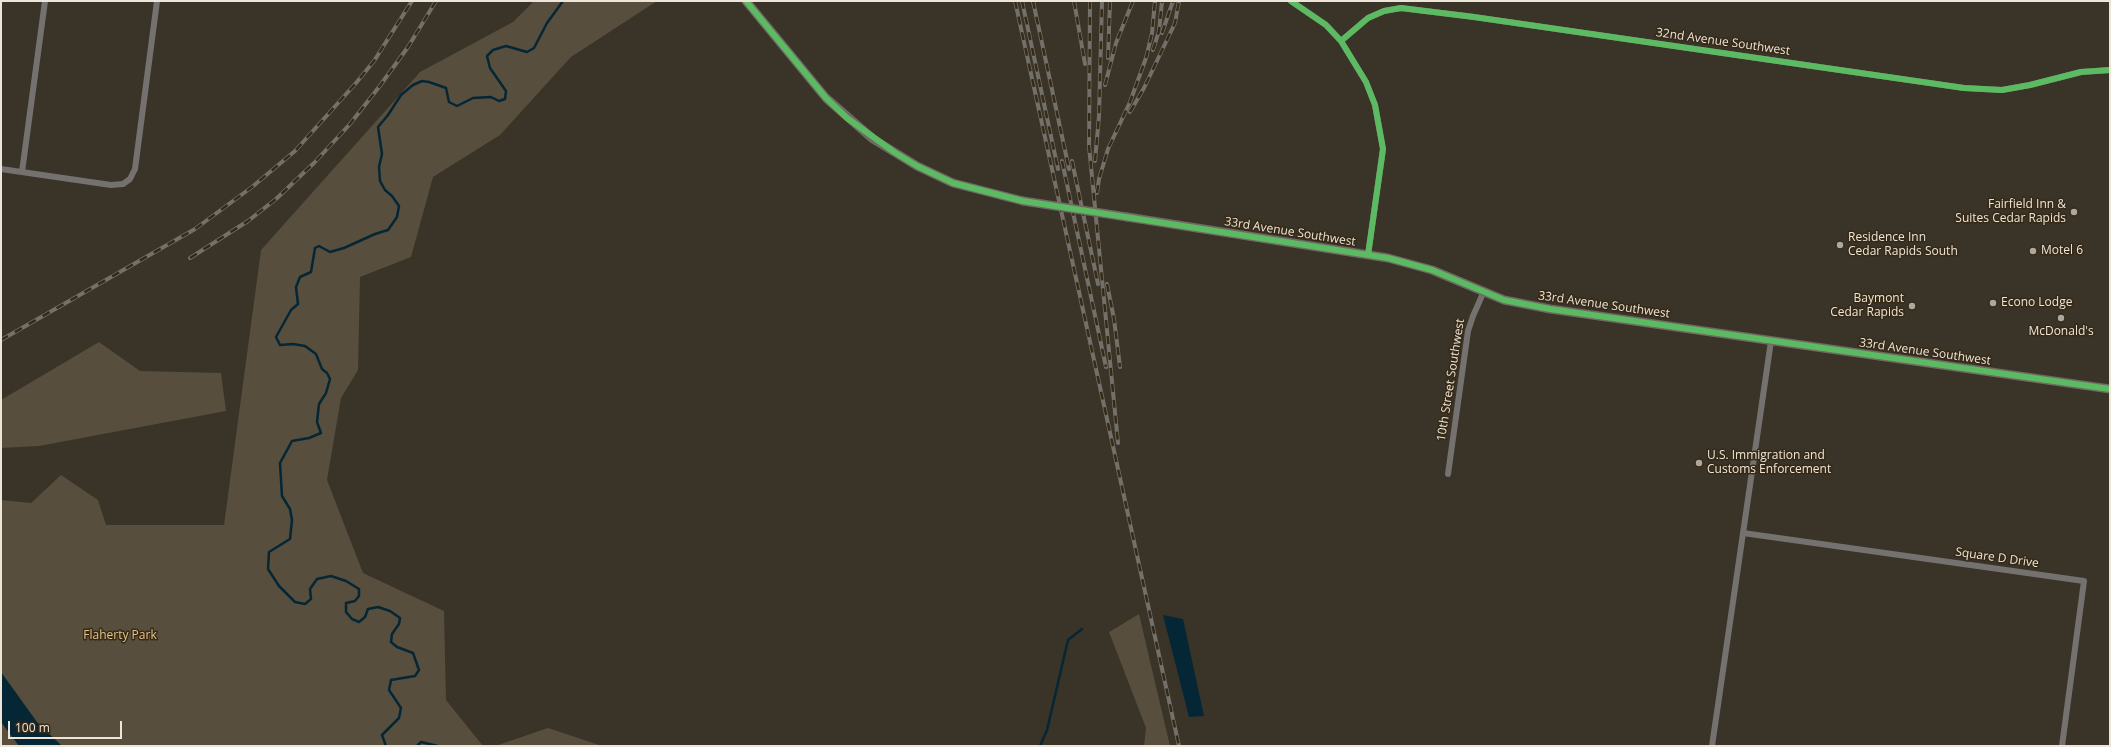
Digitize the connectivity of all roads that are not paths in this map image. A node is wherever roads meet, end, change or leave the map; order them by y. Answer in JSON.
{"nodes":[{"id":1,"x":45,"y":1,"type":"edge"},
{"id":2,"x":157,"y":1,"type":"edge"},
{"id":3,"x":746,"y":1,"type":"edge"},
{"id":4,"x":1291,"y":1,"type":"edge"},
{"id":5,"x":1341,"y":41,"type":"junction"},
{"id":6,"x":2110,"y":70,"type":"edge"},
{"id":7,"x":1,"y":169,"type":"edge"},
{"id":8,"x":22,"y":172,"type":"junction"},
{"id":9,"x":1368,"y":255,"type":"junction"},
{"id":10,"x":1484,"y":292,"type":"junction"},
{"id":11,"x":1771,"y":341,"type":"junction"},
{"id":12,"x":2110,"y":389,"type":"edge"},
{"id":13,"x":1448,"y":474,"type":"dead end"},
{"id":14,"x":1742,"y":533,"type":"junction"},
{"id":15,"x":1712,"y":746,"type":"edge"},
{"id":16,"x":2062,"y":746,"type":"edge"}],
"edges":[{"from":1,"to":8,"type":"street"},
{"from":2,"to":8,"type":"street"},
{"from":3,"to":9,"type":"street","name":"33rd Avenue Southwest","bridge":true},
{"from":4,"to":5,"type":"street"},
{"from":5,"to":6,"type":"street","name":"32nd Avenue Southwest"},
{"from":5,"to":9,"type":"street"},
{"from":7,"to":8,"type":"street"},
{"from":9,"to":10,"type":"street","name":"33rd Avenue Southwest"},
{"from":10,"to":11,"type":"street","name":"33rd Avenue Southwest"},
{"from":10,"to":13,"type":"street","name":"10th Street Southwest"},
{"from":11,"to":12,"type":"street","name":"33rd Avenue Southwest"},
{"from":11,"to":14,"type":"street"},
{"from":14,"to":15,"type":"street"},
{"from":14,"to":16,"type":"street","name":"Square D Drive"}]}
